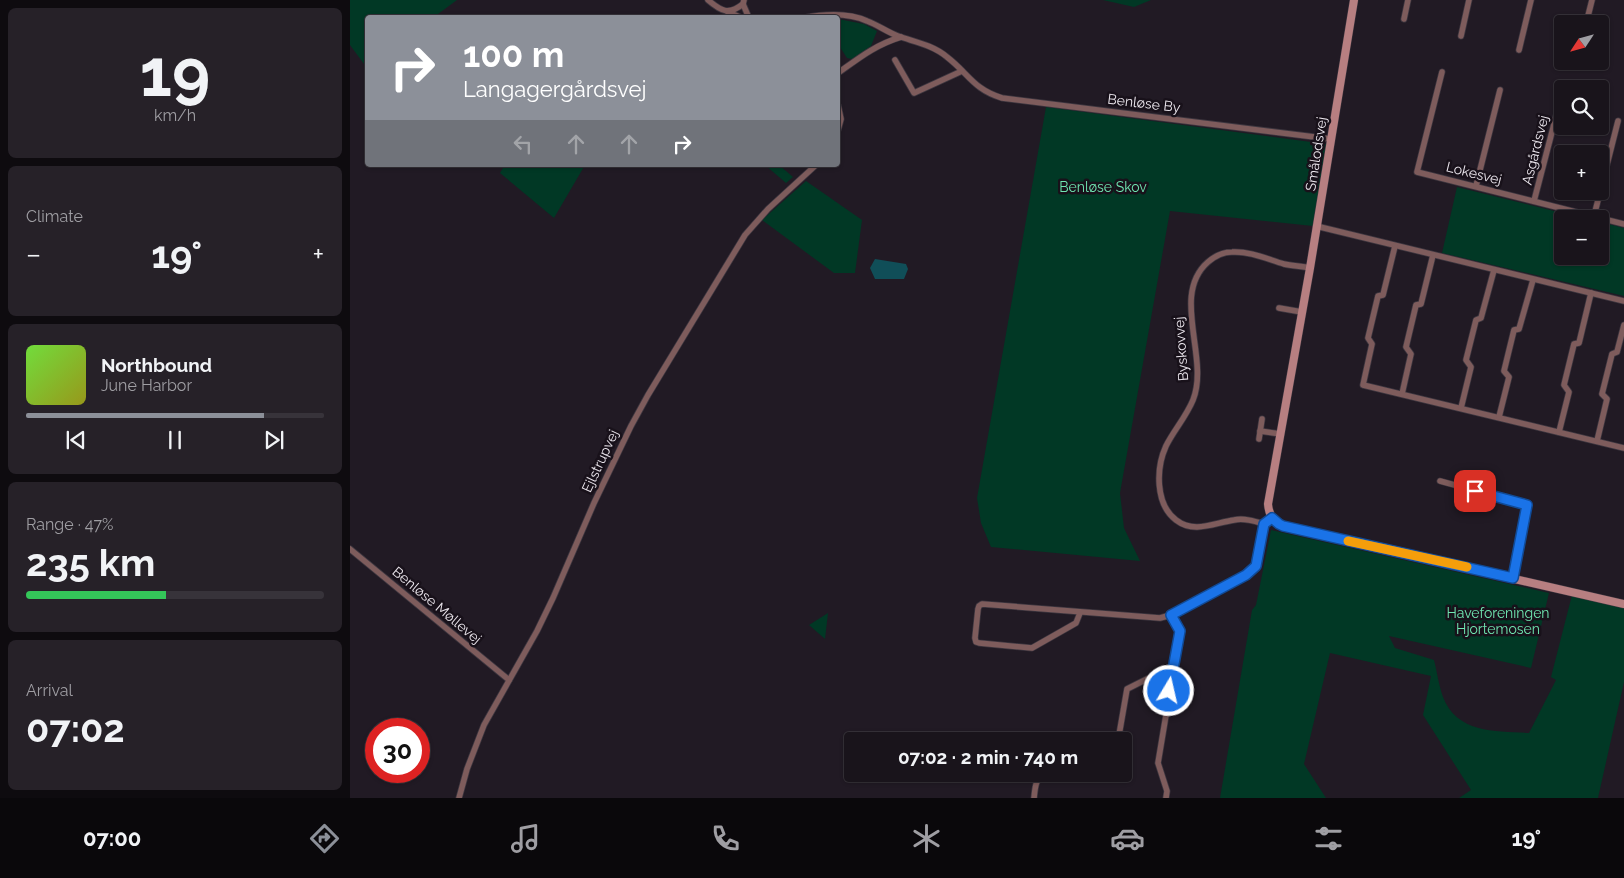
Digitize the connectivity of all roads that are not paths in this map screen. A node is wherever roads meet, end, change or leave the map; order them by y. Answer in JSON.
{"nodes":[{"id":1,"x":708,"y":0,"type":"edge"},
{"id":2,"x":1354,"y":0,"type":"edge"},
{"id":3,"x":1408,"y":0,"type":"edge"},
{"id":4,"x":1469,"y":0,"type":"edge"},
{"id":5,"x":1531,"y":0,"type":"edge"},
{"id":6,"x":1592,"y":0,"type":"edge"},
{"id":7,"x":744,"y":2,"type":"edge"},
{"id":8,"x":728,"y":12,"type":"junction"},
{"id":9,"x":735,"y":15,"type":"edge"},
{"id":10,"x":748,"y":15,"type":"edge"},
{"id":11,"x":819,"y":15,"type":"edge"},
{"id":12,"x":1588,"y":15,"type":"edge"},
{"id":13,"x":1404,"y":19,"type":"dead end"},
{"id":14,"x":886,"y":32,"type":"junction"},
{"id":15,"x":1461,"y":36,"type":"dead end"},
{"id":16,"x":901,"y":37,"type":"junction"},
{"id":17,"x":886,"y":41,"type":"junction"},
{"id":18,"x":1520,"y":50,"type":"dead end"},
{"id":19,"x":895,"y":60,"type":"dead end"},
{"id":20,"x":962,"y":71,"type":"junction"},
{"id":21,"x":840,"y":72,"type":"edge"},
{"id":22,"x":1442,"y":72,"type":"dead end"},
{"id":23,"x":1500,"y":90,"type":"dead end"},
{"id":24,"x":1618,"y":121,"type":"dead end"},
{"id":25,"x":1554,"y":124,"type":"edge"},
{"id":26,"x":1331,"y":139,"type":"junction"},
{"id":27,"x":814,"y":167,"type":"edge"},
{"id":28,"x":1476,"y":186,"type":"junction"},
{"id":29,"x":1534,"y":201,"type":"junction"},
{"id":30,"x":1570,"y":210,"type":"edge"},
{"id":31,"x":1596,"y":210,"type":"edge"},
{"id":32,"x":1609,"y":220,"type":"edge"},
{"id":33,"x":1624,"y":224,"type":"edge"},
{"id":34,"x":1316,"y":226,"type":"junction"},
{"id":35,"x":1395,"y":246,"type":"junction"},
{"id":36,"x":1433,"y":255,"type":"junction"},
{"id":37,"x":1310,"y":268,"type":"junction"},
{"id":38,"x":1494,"y":270,"type":"junction"},
{"id":39,"x":1533,"y":280,"type":"junction"},
{"id":40,"x":1591,"y":293,"type":"junction"},
{"id":41,"x":1624,"y":302,"type":"edge"},
{"id":42,"x":1279,"y":308,"type":"dead end"},
{"id":43,"x":1302,"y":312,"type":"junction"},
{"id":44,"x":1624,"y":325,"type":"edge"},
{"id":45,"x":1402,"y":394,"type":"junction"},
{"id":46,"x":1461,"y":408,"type":"junction"},
{"id":47,"x":1499,"y":417,"type":"junction"},
{"id":48,"x":1262,"y":419,"type":"dead end"},
{"id":49,"x":1260,"y":431,"type":"junction"},
{"id":50,"x":1559,"y":432,"type":"junction"},
{"id":51,"x":1281,"y":434,"type":"junction"},
{"id":52,"x":1259,"y":439,"type":"dead end"},
{"id":53,"x":1597,"y":441,"type":"junction"},
{"id":54,"x":1624,"y":448,"type":"edge"},
{"id":55,"x":1440,"y":481,"type":"dead end"},
{"id":56,"x":1272,"y":518,"type":"junction"},
{"id":57,"x":1264,"y":524,"type":"junction"},
{"id":58,"x":350,"y":549,"type":"edge"},
{"id":59,"x":1513,"y":578,"type":"junction"},
{"id":60,"x":1624,"y":604,"type":"edge"},
{"id":61,"x":1080,"y":613,"type":"junction"},
{"id":62,"x":1171,"y":615,"type":"junction"},
{"id":63,"x":1172,"y":673,"type":"junction"},
{"id":64,"x":508,"y":680,"type":"junction"},
{"id":65,"x":1120,"y":732,"type":"edge"},
{"id":66,"x":1037,"y":782,"type":"edge"},
{"id":67,"x":459,"y":798,"type":"edge"},
{"id":68,"x":1034,"y":798,"type":"edge"},
{"id":69,"x":1166,"y":798,"type":"edge"}],
"edges":[{"from":1,"to":8,"type":"street"},
{"from":2,"to":26,"type":"street","name":"Smålodsvej"},
{"from":3,"to":13,"type":"street"},
{"from":4,"to":15,"type":"street"},
{"from":5,"to":18,"type":"street"},
{"from":6,"to":12,"type":"street"},
{"from":7,"to":8,"type":"street"},
{"from":7,"to":10,"type":"street"},
{"from":8,"to":9,"type":"street"},
{"from":11,"to":14,"type":"street","name":"Benløse By"},
{"from":14,"to":16,"type":"street","name":"Benløse By"},
{"from":14,"to":17,"type":"street"},
{"from":16,"to":17,"type":"street"},
{"from":16,"to":20,"type":"street","name":"Benløse By"},
{"from":17,"to":21,"type":"street"},
{"from":19,"to":20,"type":"street"},
{"from":20,"to":26,"type":"street","name":"Benløse By"},
{"from":22,"to":28,"type":"street","name":"Lokesvej"},
{"from":23,"to":28,"type":"street"},
{"from":24,"to":31,"type":"street"},
{"from":25,"to":29,"type":"street","name":"Asgårdsvej"},
{"from":26,"to":34,"type":"street","name":"Smålodsvej"},
{"from":27,"to":64,"type":"street","name":"Ejlstrupvej"},
{"from":28,"to":29,"type":"street","name":"Lokesvej"},
{"from":29,"to":30,"type":"street","name":"Lokesvej"},
{"from":32,"to":33,"type":"street","name":"Lokesvej"},
{"from":34,"to":35,"type":"street"},
{"from":34,"to":37,"type":"street","name":"Smålodsvej"},
{"from":35,"to":36,"type":"street"},
{"from":35,"to":45,"type":"street"},
{"from":36,"to":38,"type":"street"},
{"from":36,"to":45,"type":"street"},
{"from":37,"to":43,"type":"street","name":"Smålodsvej"},
{"from":37,"to":57,"type":"street","name":"Byskovvej"},
{"from":38,"to":39,"type":"street"},
{"from":38,"to":46,"type":"street"},
{"from":39,"to":40,"type":"street"},
{"from":39,"to":47,"type":"street"},
{"from":40,"to":41,"type":"street"},
{"from":40,"to":50,"type":"street"},
{"from":42,"to":43,"type":"street"},
{"from":43,"to":51,"type":"street","name":"Smålodsvej"},
{"from":44,"to":53,"type":"street"},
{"from":45,"to":46,"type":"street"},
{"from":46,"to":47,"type":"street"},
{"from":47,"to":50,"type":"street"},
{"from":48,"to":49,"type":"street"},
{"from":49,"to":51,"type":"street"},
{"from":49,"to":52,"type":"street"},
{"from":50,"to":53,"type":"street"},
{"from":51,"to":56,"type":"street","name":"Smålodsvej"},
{"from":53,"to":54,"type":"street"},
{"from":55,"to":59,"type":"street"},
{"from":56,"to":57,"type":"street"},
{"from":56,"to":59,"type":"street"},
{"from":57,"to":62,"type":"street"},
{"from":58,"to":64,"type":"street","name":"Benløse Møllevej"},
{"from":59,"to":60,"type":"street"},
{"from":61,"to":61,"type":"street"},
{"from":61,"to":62,"type":"street"},
{"from":62,"to":63,"type":"street"},
{"from":63,"to":65,"type":"street"},
{"from":63,"to":69,"type":"street"},
{"from":64,"to":67,"type":"street","name":"Ejlstrupvej"},
{"from":66,"to":68,"type":"street"}]}
